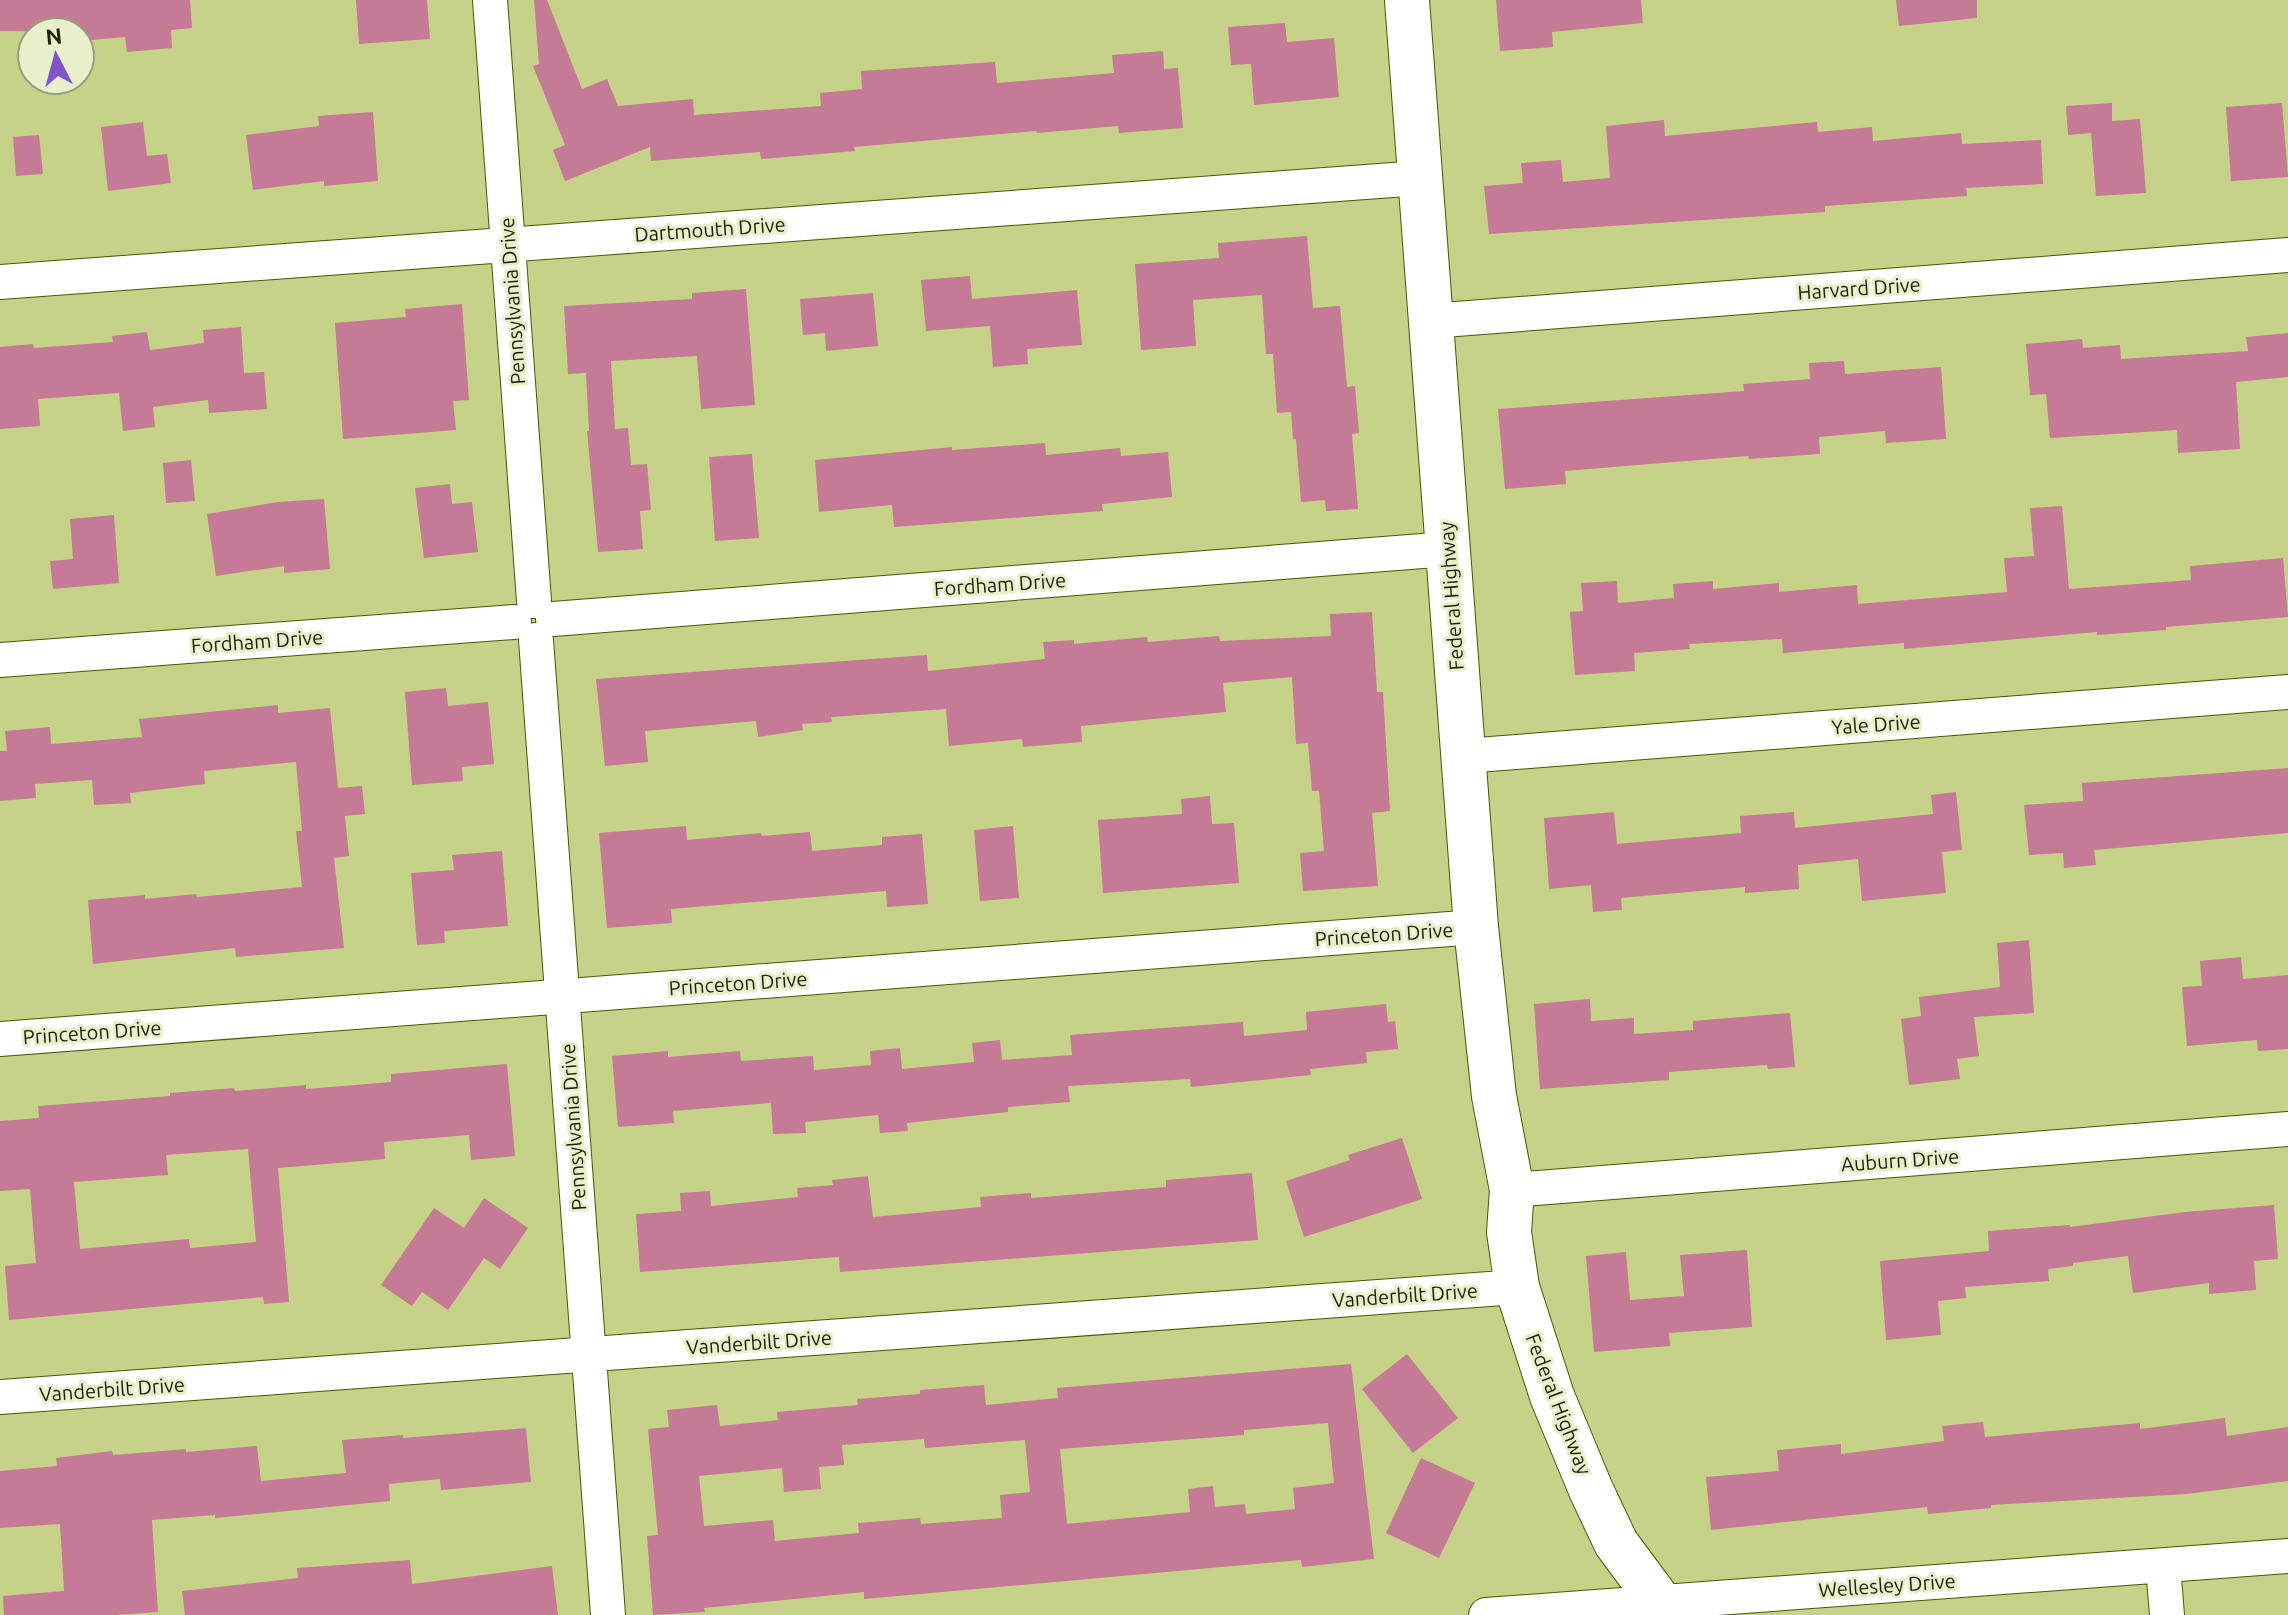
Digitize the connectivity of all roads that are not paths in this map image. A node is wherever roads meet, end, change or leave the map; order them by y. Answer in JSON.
{"nodes":[{"id":1,"x":490,"y":0,"type":"edge"},
{"id":2,"x":1407,"y":0,"type":"edge"},
{"id":3,"x":1420,"y":178,"type":"junction"},
{"id":4,"x":507,"y":243,"type":"junction"},
{"id":5,"x":2288,"y":255,"type":"edge"},
{"id":6,"x":0,"y":282,"type":"edge"},
{"id":7,"x":1430,"y":321,"type":"junction"},
{"id":8,"x":1448,"y":549,"type":"junction"},
{"id":9,"x":534,"y":621,"type":"junction"},
{"id":10,"x":0,"y":660,"type":"edge"},
{"id":11,"x":2288,"y":692,"type":"edge"},
{"id":12,"x":1464,"y":756,"type":"junction"},
{"id":13,"x":1476,"y":927,"type":"junction"},
{"id":14,"x":563,"y":997,"type":"junction"},
{"id":15,"x":0,"y":1039,"type":"edge"},
{"id":16,"x":2288,"y":1129,"type":"edge"},
{"id":17,"x":1512,"y":1190,"type":"junction"},
{"id":18,"x":1517,"y":1287,"type":"junction"},
{"id":19,"x":589,"y":1354,"type":"junction"},
{"id":20,"x":0,"y":1397,"type":"edge"},
{"id":21,"x":2288,"y":1556,"type":"edge"},
{"id":22,"x":2163,"y":1566,"type":"junction"},
{"id":23,"x":1663,"y":1608,"type":"edge"},
{"id":24,"x":608,"y":1615,"type":"edge"},
{"id":25,"x":1486,"y":1615,"type":"edge"},
{"id":26,"x":2167,"y":1615,"type":"edge"}],
"edges":[{"from":1,"to":4,"type":"street","name":"Pennsylvania Drive"},
{"from":2,"to":3,"type":"main road","name":"Federal Highway"},
{"from":3,"to":4,"type":"street","name":"Dartmouth Drive"},
{"from":3,"to":7,"type":"main road","name":"Federal Highway"},
{"from":4,"to":6,"type":"street","name":"Dartmouth Drive"},
{"from":4,"to":9,"type":"street","name":"Pennsylvania Drive"},
{"from":5,"to":7,"type":"street","name":"Harvard Drive"},
{"from":7,"to":8,"type":"main road","name":"Federal Highway"},
{"from":8,"to":9,"type":"street","name":"Fordham Drive"},
{"from":8,"to":12,"type":"main road","name":"Federal Highway"},
{"from":9,"to":10,"type":"street","name":"Fordham Drive"},
{"from":9,"to":14,"type":"street","name":"Pennsylvania Drive"},
{"from":11,"to":12,"type":"street","name":"Yale Drive"},
{"from":12,"to":13,"type":"main road","name":"Federal Highway"},
{"from":13,"to":14,"type":"street","name":"Princeton Drive"},
{"from":13,"to":17,"type":"main road","name":"Federal Highway"},
{"from":14,"to":15,"type":"street","name":"Princeton Drive"},
{"from":14,"to":19,"type":"street","name":"Pennsylvania Drive"},
{"from":16,"to":17,"type":"street","name":"Auburn Drive"},
{"from":17,"to":18,"type":"main road","name":"Federal Highway"},
{"from":17,"to":23,"type":"main road","name":"Federal Highway"},
{"from":18,"to":19,"type":"street","name":"Vanderbilt Drive"},
{"from":18,"to":23,"type":"main road","name":"Federal Highway"},
{"from":19,"to":20,"type":"street","name":"Vanderbilt Drive"},
{"from":19,"to":24,"type":"street","name":"Pennsylvania Drive"},
{"from":21,"to":22,"type":"street","name":"Wellesley Drive"},
{"from":22,"to":23,"type":"street","name":"Wellesley Drive"},
{"from":22,"to":26,"type":"street"},
{"from":23,"to":25,"type":"street","name":"Wellesley Drive"}]}
